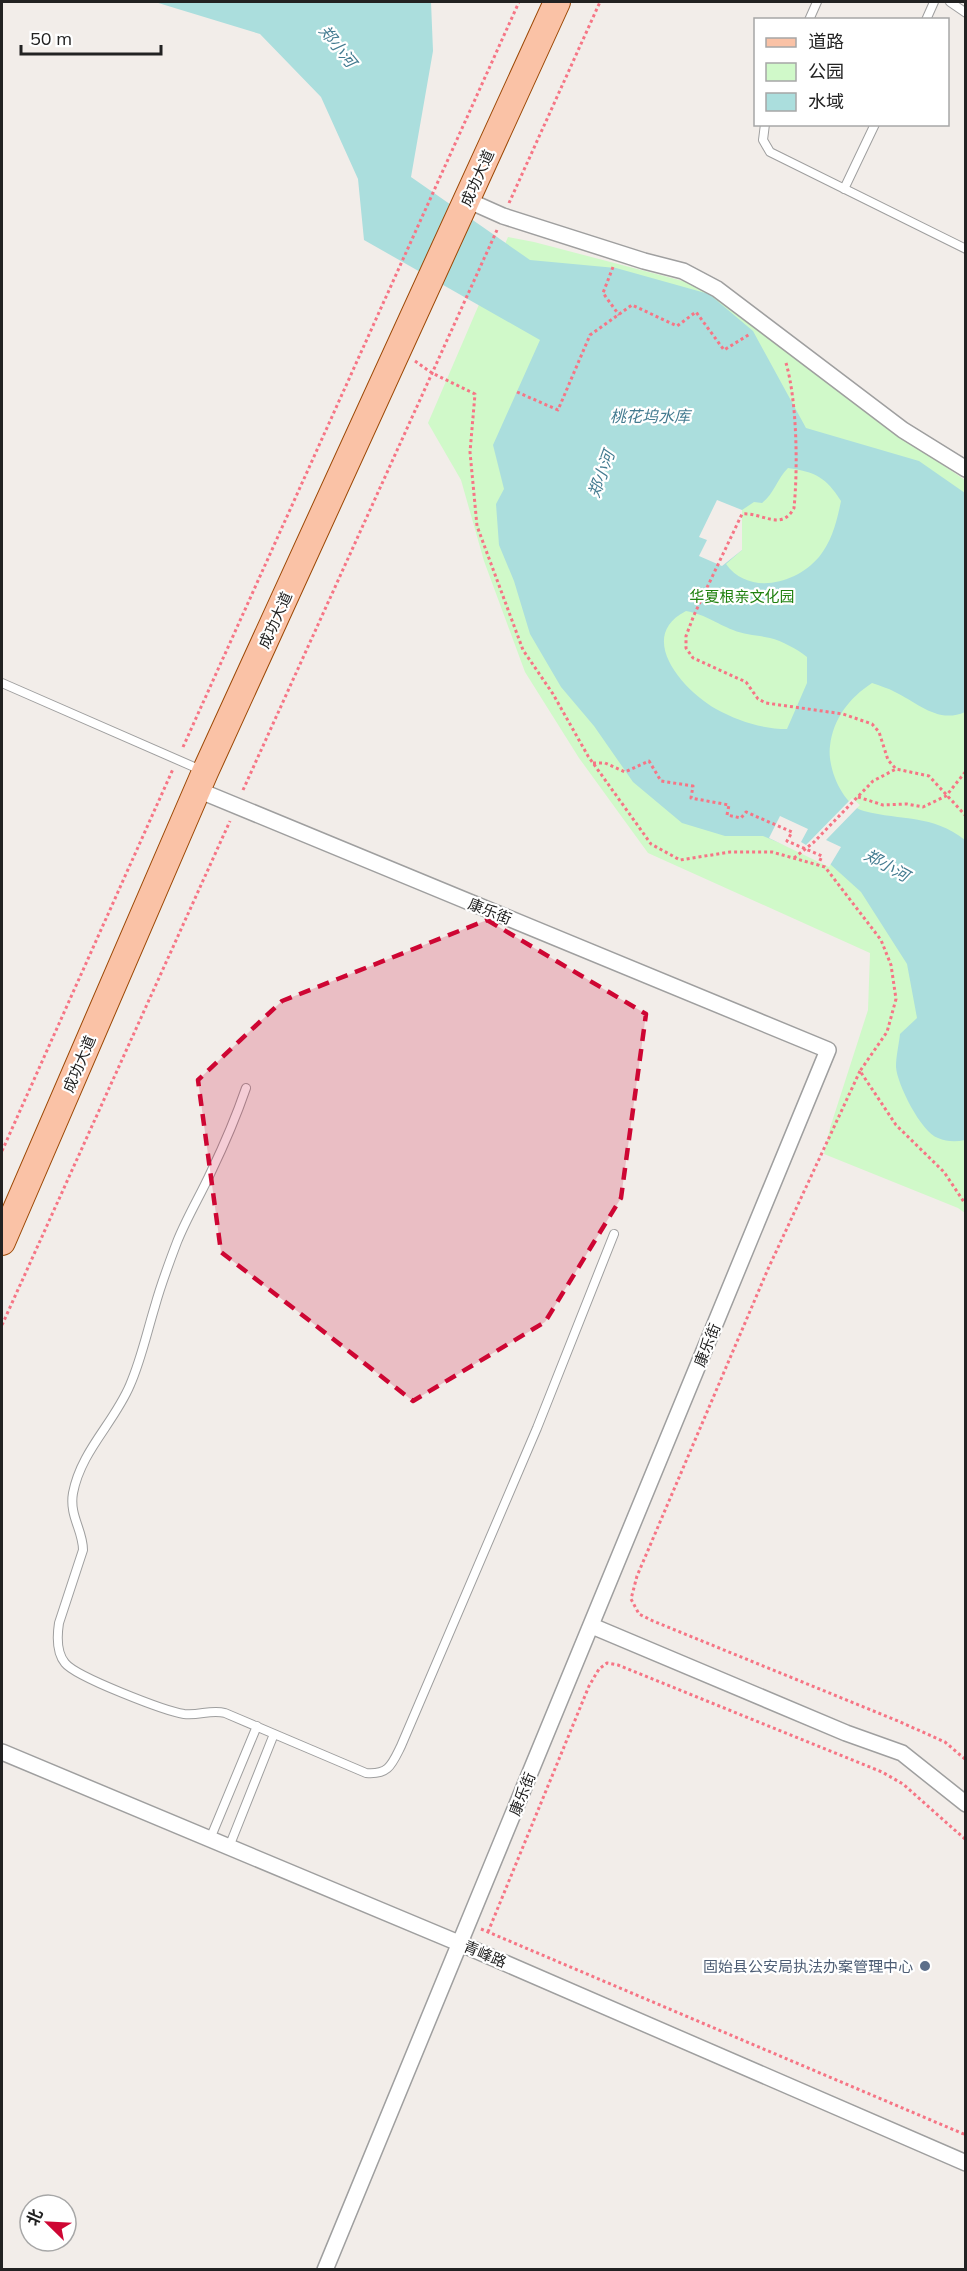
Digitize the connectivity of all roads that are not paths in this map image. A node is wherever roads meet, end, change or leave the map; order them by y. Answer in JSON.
{"nodes":[{"id":1,"x":557,"y":2,"type":"edge"},
{"id":2,"x":817,"y":2,"type":"edge"},
{"id":3,"x":934,"y":2,"type":"edge"},
{"id":4,"x":950,"y":2,"type":"edge"},
{"id":5,"x":966,"y":13,"type":"edge"},
{"id":6,"x":809,"y":18,"type":"edge"},
{"id":7,"x":927,"y":18,"type":"edge"},
{"id":8,"x":765,"y":126,"type":"edge"},
{"id":9,"x":874,"y":126,"type":"edge"},
{"id":10,"x":844,"y":189,"type":"junction"},
{"id":11,"x":466,"y":203,"type":"junction"},
{"id":12,"x":966,"y":249,"type":"edge"},
{"id":13,"x":966,"y":469,"type":"edge"},
{"id":14,"x":2,"y":683,"type":"edge"},
{"id":15,"x":201,"y":781,"type":"junction"},
{"id":16,"x":246,"y":1088,"type":"dead end"},
{"id":17,"x":614,"y":1234,"type":"dead end"},
{"id":18,"x":2,"y":1237,"type":"edge"},
{"id":19,"x":592,"y":1626,"type":"junction"},
{"id":20,"x":257,"y":1726,"type":"junction"},
{"id":21,"x":274,"y":1734,"type":"junction"},
{"id":22,"x":2,"y":1752,"type":"edge"},
{"id":23,"x":966,"y":1804,"type":"edge"},
{"id":24,"x":210,"y":1839,"type":"junction"},
{"id":25,"x":229,"y":1847,"type":"junction"},
{"id":26,"x":461,"y":1944,"type":"junction"},
{"id":27,"x":966,"y":2163,"type":"edge"},
{"id":28,"x":325,"y":2270,"type":"edge"}],
"edges":[{"from":1,"to":11,"type":"main road","name":"成功大道"},
{"from":2,"to":6,"type":"lane"},
{"from":3,"to":7,"type":"lane"},
{"from":4,"to":5,"type":"lane"},
{"from":8,"to":10,"type":"lane"},
{"from":9,"to":10,"type":"lane"},
{"from":10,"to":12,"type":"lane"},
{"from":11,"to":13,"type":"street"},
{"from":11,"to":15,"type":"main road","name":"成功大道"},
{"from":14,"to":15,"type":"lane"},
{"from":15,"to":18,"type":"main road","name":"成功大道"},
{"from":15,"to":19,"type":"street","name":"康乐街"},
{"from":16,"to":20,"type":"lane"},
{"from":17,"to":21,"type":"lane"},
{"from":19,"to":23,"type":"street"},
{"from":19,"to":26,"type":"street","name":"康乐街"},
{"from":20,"to":21,"type":"lane"},
{"from":20,"to":24,"type":"lane"},
{"from":21,"to":25,"type":"lane"},
{"from":22,"to":24,"type":"street","name":"青峰路"},
{"from":24,"to":25,"type":"street","name":"青峰路"},
{"from":25,"to":26,"type":"street","name":"青峰路"},
{"from":26,"to":27,"type":"street","name":"青峰路"},
{"from":26,"to":28,"type":"street","name":"康乐街"}]}
